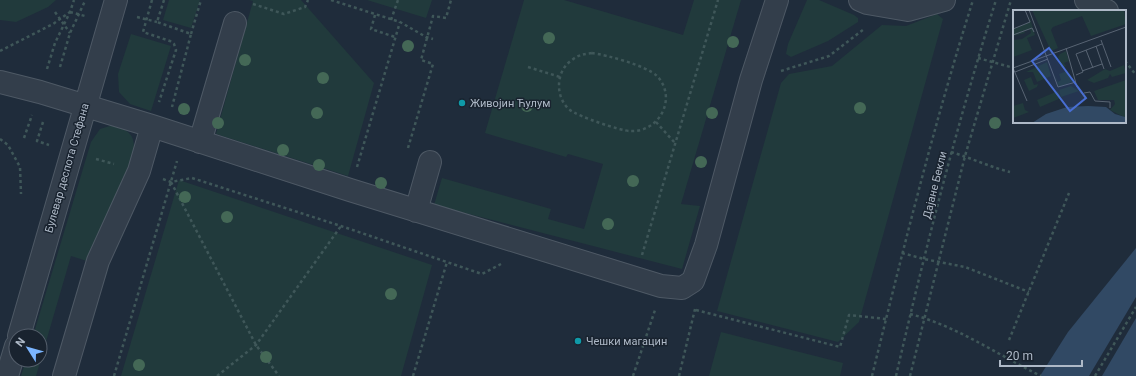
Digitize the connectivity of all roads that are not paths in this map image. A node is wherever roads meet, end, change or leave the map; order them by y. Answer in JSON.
{"nodes":[{"id":1,"x":116,"y":0,"type":"edge"},
{"id":2,"x":777,"y":0,"type":"edge"},
{"id":3,"x":860,"y":0,"type":"edge"},
{"id":4,"x":944,"y":0,"type":"edge"},
{"id":5,"x":1086,"y":0,"type":"edge"},
{"id":6,"x":1105,"y":10,"type":"edge"},
{"id":7,"x":235,"y":23,"type":"dead end"},
{"id":8,"x":0,"y":82,"type":"edge"},
{"id":9,"x":85,"y":106,"type":"junction"},
{"id":10,"x":152,"y":126,"type":"junction"},
{"id":11,"x":200,"y":142,"type":"junction"},
{"id":12,"x":430,"y":162,"type":"road end"},
{"id":13,"x":416,"y":211,"type":"junction"},
{"id":14,"x":21,"y":328,"type":"edge"},
{"id":15,"x":64,"y":376,"type":"edge"}],
"edges":[{"from":1,"to":9,"type":"street","name":"Булевар деспота Стефана"},
{"from":2,"to":13,"type":"street"},
{"from":3,"to":4,"type":"street"},
{"from":5,"to":6,"type":"street"},
{"from":7,"to":11,"type":"street"},
{"from":8,"to":9,"type":"street"},
{"from":9,"to":10,"type":"street"},
{"from":9,"to":14,"type":"street","name":"Булевар деспота Стефана"},
{"from":10,"to":11,"type":"street"},
{"from":10,"to":15,"type":"street"},
{"from":11,"to":13,"type":"street"},
{"from":12,"to":13,"type":"street"}]}
